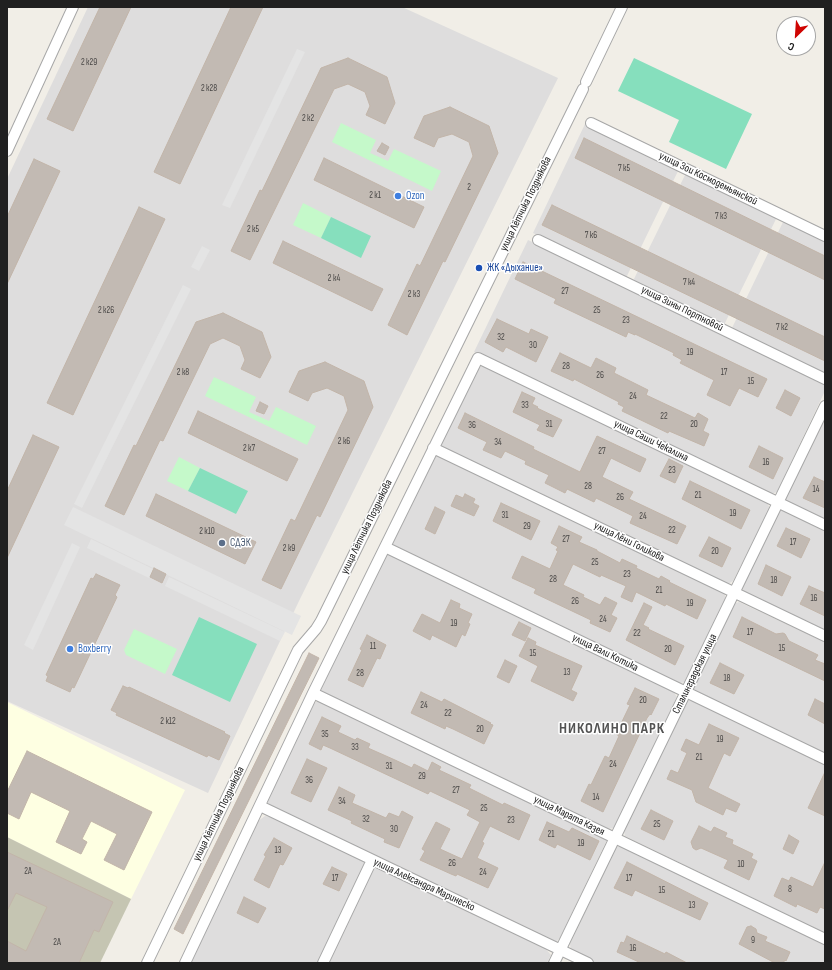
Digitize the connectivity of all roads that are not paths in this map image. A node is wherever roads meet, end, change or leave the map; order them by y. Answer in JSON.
{"nodes":[{"id":1,"x":73,"y":7,"type":"edge"},
{"id":2,"x":622,"y":7,"type":"edge"},
{"id":3,"x":591,"y":123,"type":"dead end"},
{"id":4,"x":7,"y":151,"type":"edge"},
{"id":5,"x":825,"y":236,"type":"edge"},
{"id":6,"x":538,"y":240,"type":"dead end"},
{"id":7,"x":825,"y":379,"type":"edge"},
{"id":8,"x":825,"y":406,"type":"edge"},
{"id":9,"x":433,"y":448,"type":"junction"},
{"id":10,"x":777,"y":502,"type":"junction"},
{"id":11,"x":825,"y":525,"type":"edge"},
{"id":12,"x":385,"y":548,"type":"junction"},
{"id":13,"x":735,"y":593,"type":"junction"},
{"id":14,"x":825,"y":636,"type":"edge"},
{"id":15,"x":686,"y":692,"type":"junction"},
{"id":16,"x":314,"y":693,"type":"junction"},
{"id":17,"x":825,"y":759,"type":"edge"},
{"id":18,"x":260,"y":806,"type":"junction"},
{"id":19,"x":616,"y":838,"type":"junction"},
{"id":20,"x":372,"y":860,"type":"junction"},
{"id":21,"x":825,"y":939,"type":"edge"},
{"id":22,"x":560,"y":949,"type":"junction"},
{"id":23,"x":147,"y":963,"type":"edge"},
{"id":24,"x":185,"y":963,"type":"edge"},
{"id":25,"x":323,"y":963,"type":"edge"},
{"id":26,"x":554,"y":963,"type":"edge"},
{"id":27,"x":588,"y":963,"type":"edge"}],
"edges":[{"from":1,"to":4,"type":"street"},
{"from":2,"to":23,"type":"street","name":"улица Лётчика Позднякова"},
{"from":3,"to":5,"type":"street","name":"улица Зои Космодемьянской"},
{"from":6,"to":7,"type":"street","name":"улица Зины Портновой"},
{"from":8,"to":10,"type":"street","name":"Сталинградская улица"},
{"from":9,"to":10,"type":"street","name":"улица Саши Чекалина"},
{"from":9,"to":12,"type":"street"},
{"from":9,"to":13,"type":"street","name":"улица Лёни Голикова"},
{"from":10,"to":11,"type":"street","name":"улица Саши Чекалина"},
{"from":10,"to":13,"type":"street","name":"Сталинградская улица"},
{"from":12,"to":15,"type":"street","name":"улица Вали Котика"},
{"from":12,"to":16,"type":"street"},
{"from":13,"to":14,"type":"street","name":"улица Лёни Голикова"},
{"from":13,"to":15,"type":"street","name":"Сталинградская улица"},
{"from":15,"to":17,"type":"street","name":"улица Вали Котика"},
{"from":15,"to":19,"type":"street","name":"Сталинградская улица"},
{"from":16,"to":18,"type":"street"},
{"from":16,"to":19,"type":"street","name":"улица Марата Казея"},
{"from":18,"to":20,"type":"street","name":"улица Александра Маринеско"},
{"from":18,"to":24,"type":"street"},
{"from":19,"to":21,"type":"street","name":"улица Марата Казея"},
{"from":19,"to":22,"type":"street","name":"Сталинградская улица"},
{"from":20,"to":22,"type":"street","name":"улица Александра Маринеско"},
{"from":20,"to":25,"type":"street"},
{"from":22,"to":26,"type":"street","name":"Сталинградская улица"},
{"from":22,"to":27,"type":"street","name":"улица Александра Маринеско"}]}
